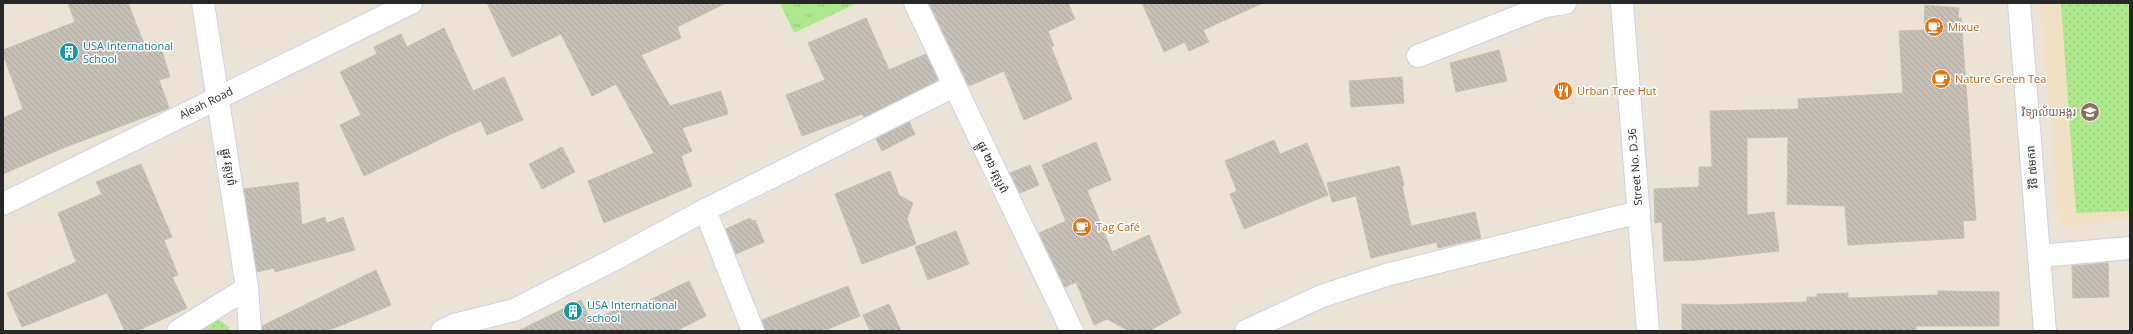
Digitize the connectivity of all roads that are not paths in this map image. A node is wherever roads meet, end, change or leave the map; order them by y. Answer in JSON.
{"nodes":[{"id":1,"x":203,"y":3,"type":"edge"},
{"id":2,"x":411,"y":3,"type":"edge"},
{"id":3,"x":914,"y":3,"type":"edge"},
{"id":4,"x":1565,"y":3,"type":"edge"},
{"id":5,"x":1622,"y":3,"type":"edge"},
{"id":6,"x":2019,"y":3,"type":"edge"},
{"id":7,"x":1418,"y":56,"type":"dead end"},
{"id":8,"x":954,"y":86,"type":"junction"},
{"id":9,"x":218,"y":97,"type":"junction"},
{"id":10,"x":3,"y":204,"type":"edge"},
{"id":11,"x":705,"y":210,"type":"junction"},
{"id":12,"x":1639,"y":212,"type":"junction"},
{"id":13,"x":2130,"y":248,"type":"edge"},
{"id":14,"x":2039,"y":256,"type":"junction"},
{"id":15,"x":247,"y":288,"type":"junction"},
{"id":16,"x":178,"y":331,"type":"edge"},
{"id":17,"x":250,"y":331,"type":"edge"},
{"id":18,"x":442,"y":331,"type":"edge"},
{"id":19,"x":753,"y":331,"type":"edge"},
{"id":20,"x":1072,"y":331,"type":"edge"},
{"id":21,"x":1246,"y":331,"type":"edge"},
{"id":22,"x":1648,"y":331,"type":"edge"},
{"id":23,"x":2045,"y":331,"type":"edge"}],
"edges":[{"from":1,"to":9,"type":"street","name":"ផ្លូវ វត្តបូព៌"},
{"from":2,"to":9,"type":"street","name":"Aleah Road"},
{"from":3,"to":8,"type":"street","name":"ផ្លូវ ២៦ វត្តបូព៌"},
{"from":4,"to":7,"type":"street"},
{"from":5,"to":12,"type":"street","name":"Street No. D.36"},
{"from":6,"to":14,"type":"street","name":"វិថី ៧មករា"},
{"from":8,"to":11,"type":"street"},
{"from":8,"to":20,"type":"street","name":"ផ្លូវ ២៦ វត្តបូព៌"},
{"from":9,"to":10,"type":"street","name":"Aleah Road"},
{"from":9,"to":15,"type":"street","name":"ផ្លូវ វត្តបូព៌"},
{"from":11,"to":18,"type":"street"},
{"from":11,"to":19,"type":"street"},
{"from":12,"to":21,"type":"street"},
{"from":12,"to":22,"type":"street","name":"Street No. D.36"},
{"from":13,"to":14,"type":"street"},
{"from":14,"to":23,"type":"street","name":"វិថី ៧មករា"},
{"from":15,"to":16,"type":"street"},
{"from":15,"to":17,"type":"street","name":"ផ្លូវ វត្តបូព៌"}]}
